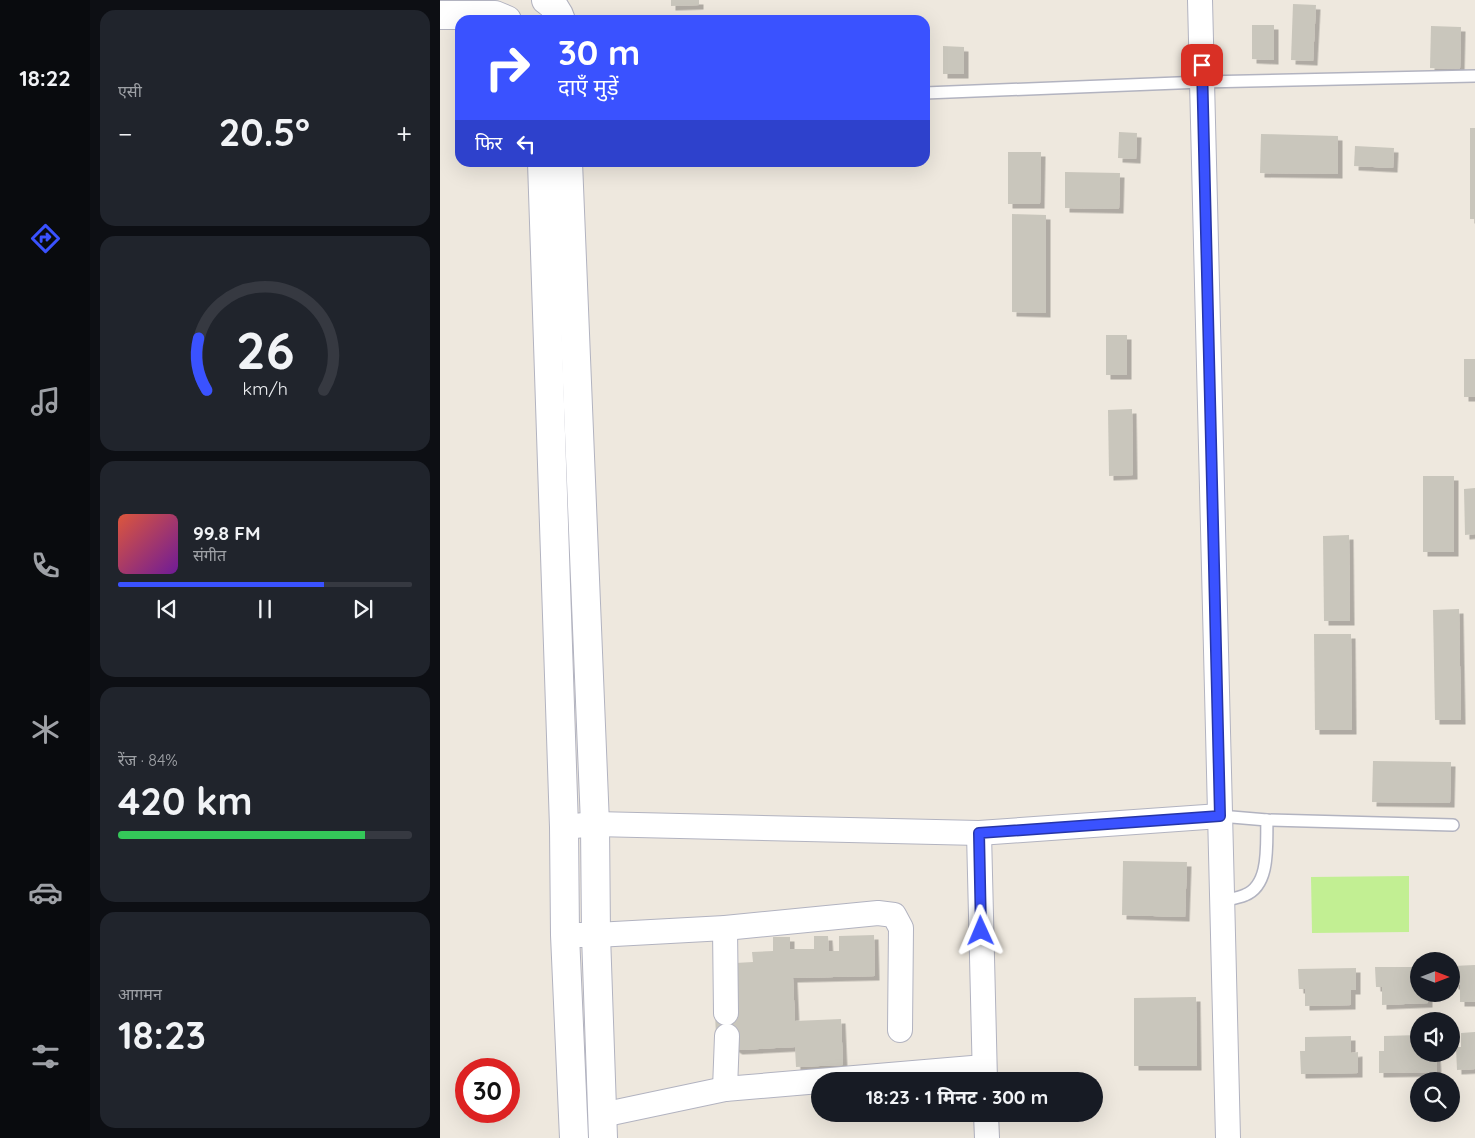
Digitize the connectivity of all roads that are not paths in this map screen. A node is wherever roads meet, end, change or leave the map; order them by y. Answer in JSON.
{"nodes":[{"id":1,"x":546,"y":0,"type":"edge"},
{"id":2,"x":1200,"y":0,"type":"edge"},
{"id":3,"x":440,"y":15,"type":"edge"},
{"id":4,"x":455,"y":15,"type":"edge"},
{"id":5,"x":455,"y":15,"type":"edge"},
{"id":6,"x":495,"y":15,"type":"edge"},
{"id":7,"x":560,"y":15,"type":"edge"},
{"id":8,"x":1475,"y":76,"type":"edge"},
{"id":9,"x":1202,"y":82,"type":"junction"},
{"id":10,"x":930,"y":93,"type":"edge"},
{"id":11,"x":542,"y":167,"type":"edge"},
{"id":12,"x":568,"y":167,"type":"edge"},
{"id":13,"x":1220,"y":816,"type":"junction"},
{"id":14,"x":1267,"y":820,"type":"junction"},
{"id":15,"x":595,"y":824,"type":"junction"},
{"id":16,"x":1453,"y":825,"type":"dead end"},
{"id":17,"x":564,"y":827,"type":"junction"},
{"id":18,"x":979,"y":833,"type":"junction"},
{"id":19,"x":1222,"y":901,"type":"junction"},
{"id":20,"x":725,"y":928,"type":"junction"},
{"id":21,"x":564,"y":935,"type":"junction"},
{"id":22,"x":596,"y":936,"type":"junction"},
{"id":23,"x":900,"y":1030,"type":"dead end"},
{"id":24,"x":985,"y":1072,"type":"edge"},
{"id":25,"x":811,"y":1084,"type":"edge"},
{"id":26,"x":725,"y":1089,"type":"junction"},
{"id":27,"x":986,"y":1122,"type":"edge"},
{"id":28,"x":602,"y":1126,"type":"edge"},
{"id":29,"x":574,"y":1138,"type":"edge"},
{"id":30,"x":987,"y":1138,"type":"edge"},
{"id":31,"x":1228,"y":1138,"type":"edge"}],
"edges":[{"from":1,"to":7,"type":"street"},
{"from":2,"to":9,"type":"street"},
{"from":3,"to":5,"type":"street"},
{"from":4,"to":6,"type":"street"},
{"from":8,"to":9,"type":"lane"},
{"from":9,"to":10,"type":"lane"},
{"from":9,"to":13,"type":"street"},
{"from":11,"to":17,"type":"street"},
{"from":12,"to":15,"type":"street"},
{"from":13,"to":14,"type":"lane"},
{"from":13,"to":18,"type":"street"},
{"from":13,"to":19,"type":"street"},
{"from":14,"to":16,"type":"lane"},
{"from":14,"to":19,"type":"lane"},
{"from":15,"to":17,"type":"street"},
{"from":15,"to":18,"type":"street"},
{"from":15,"to":22,"type":"street"},
{"from":17,"to":21,"type":"street"},
{"from":18,"to":24,"type":"street"},
{"from":19,"to":31,"type":"street"},
{"from":20,"to":22,"type":"street"},
{"from":20,"to":23,"type":"street"},
{"from":20,"to":26,"type":"street"},
{"from":21,"to":22,"type":"street"},
{"from":21,"to":29,"type":"street"},
{"from":22,"to":28,"type":"street"},
{"from":25,"to":26,"type":"street"},
{"from":26,"to":28,"type":"street"},
{"from":27,"to":30,"type":"street"}]}
